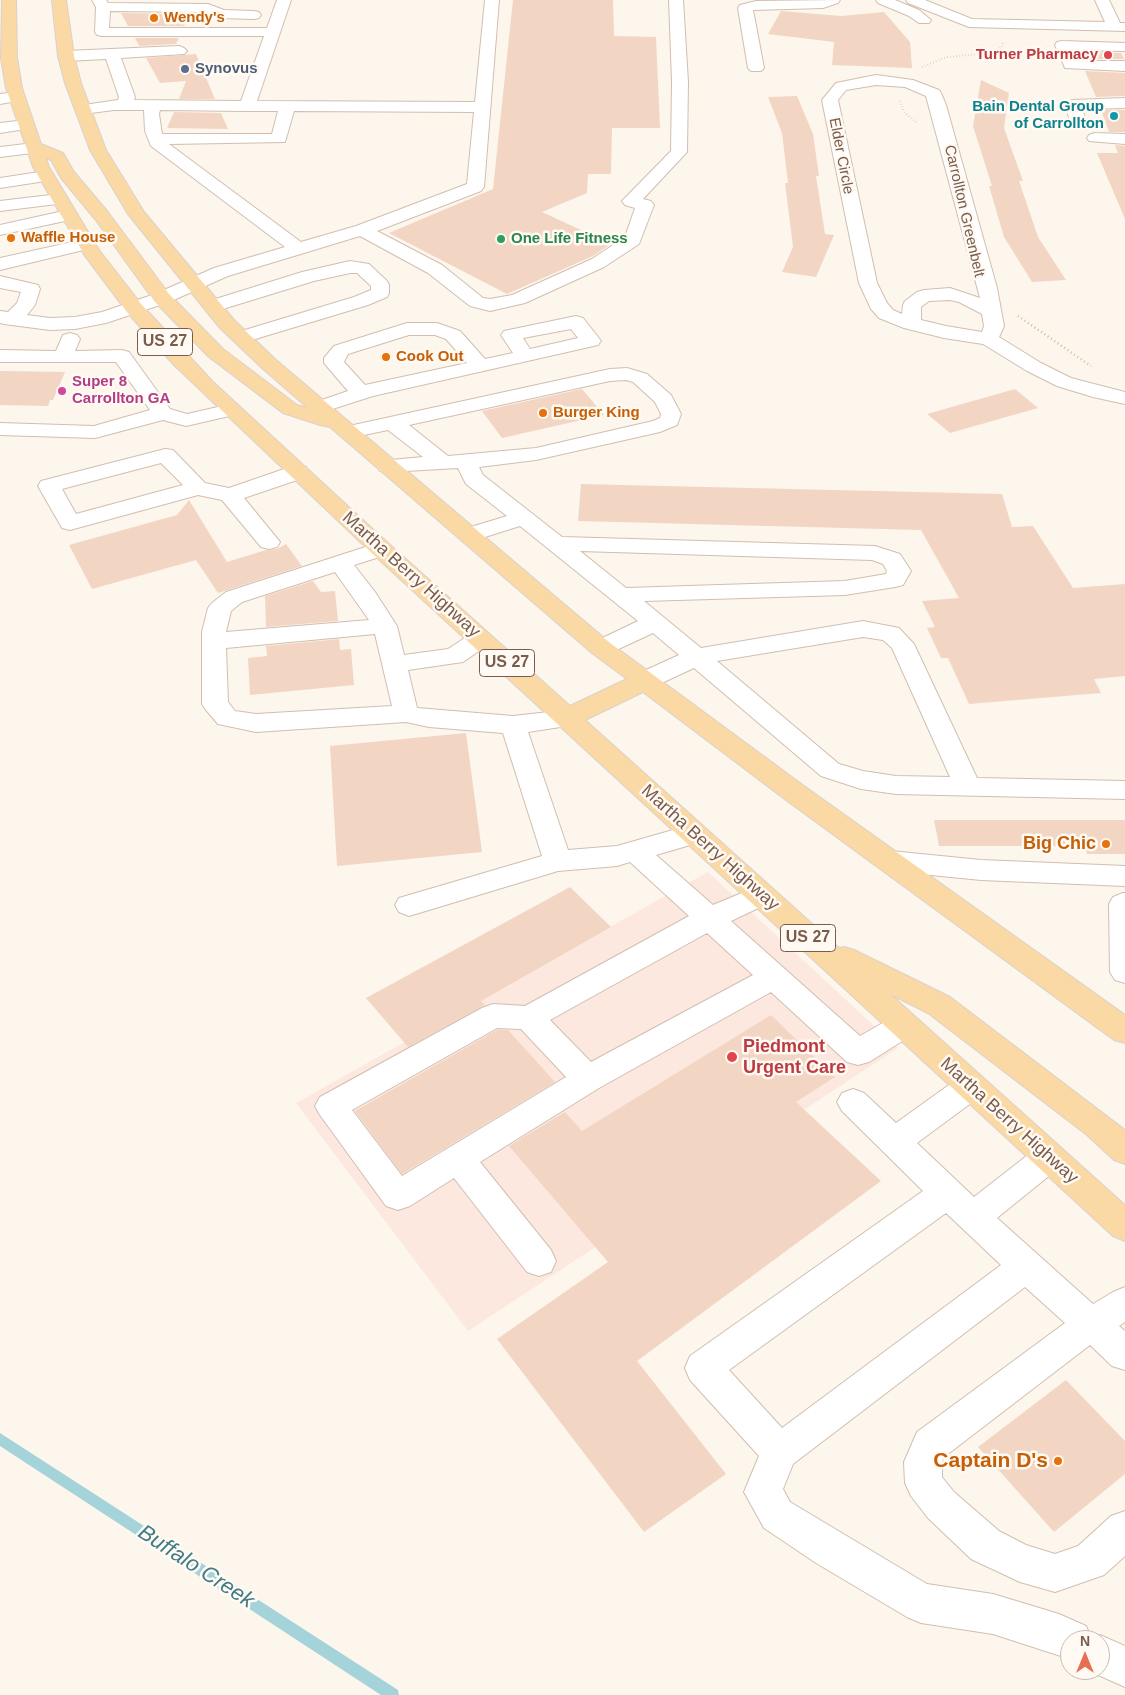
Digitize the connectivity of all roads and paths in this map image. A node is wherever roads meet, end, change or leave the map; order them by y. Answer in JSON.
{"nodes":[{"id":1,"x":10,"y":0,"type":"edge"},
{"id":2,"x":59,"y":0,"type":"edge"},
{"id":3,"x":284,"y":0,"type":"edge"},
{"id":4,"x":492,"y":0,"type":"edge"},
{"id":5,"x":676,"y":0,"type":"edge"},
{"id":6,"x":833,"y":0,"type":"edge"},
{"id":7,"x":883,"y":0,"type":"edge"},
{"id":8,"x":913,"y":0,"type":"edge"},
{"id":9,"x":1102,"y":0,"type":"edge"},
{"id":10,"x":101,"y":4,"type":"edge"},
{"id":11,"x":221,"y":14,"type":"junction"},
{"id":12,"x":280,"y":15,"type":"junction"},
{"id":13,"x":924,"y":20,"type":"dead end"},
{"id":14,"x":1120,"y":27,"type":"edge"},
{"id":15,"x":213,"y":32,"type":"junction"},
{"id":16,"x":272,"y":32,"type":"junction"},
{"id":17,"x":1004,"y":40,"type":"dead end"},
{"id":18,"x":1125,"y":47,"type":"edge"},
{"id":19,"x":196,"y":51,"type":"dead end"},
{"id":20,"x":112,"y":54,"type":"junction"},
{"id":21,"x":66,"y":56,"type":"junction"},
{"id":22,"x":5,"y":65,"type":"edge"},
{"id":23,"x":1125,"y":66,"type":"edge"},
{"id":24,"x":756,"y":68,"type":"dead end"},
{"id":25,"x":908,"y":83,"type":"junction"},
{"id":26,"x":1070,"y":90,"type":"dead end"},
{"id":27,"x":1125,"y":91,"type":"edge"},
{"id":28,"x":8,"y":98,"type":"edge"},
{"id":29,"x":1125,"y":103,"type":"edge"},
{"id":30,"x":125,"y":105,"type":"junction"},
{"id":31,"x":247,"y":106,"type":"junction"},
{"id":32,"x":287,"y":106,"type":"junction"},
{"id":33,"x":483,"y":107,"type":"junction"},
{"id":34,"x":83,"y":109,"type":"junction"},
{"id":35,"x":152,"y":109,"type":"junction"},
{"id":36,"x":267,"y":110,"type":"junction"},
{"id":37,"x":1079,"y":123,"type":"dead end"},
{"id":38,"x":26,"y":125,"type":"junction"},
{"id":39,"x":0,"y":128,"type":"edge"},
{"id":40,"x":923,"y":128,"type":"dead end"},
{"id":41,"x":259,"y":138,"type":"junction"},
{"id":42,"x":1095,"y":138,"type":"dead end"},
{"id":43,"x":155,"y":139,"type":"junction"},
{"id":44,"x":1125,"y":139,"type":"edge"},
{"id":45,"x":34,"y":146,"type":"junction"},
{"id":46,"x":0,"y":152,"type":"edge"},
{"id":47,"x":46,"y":176,"type":"junction"},
{"id":48,"x":0,"y":183,"type":"edge"},
{"id":49,"x":0,"y":206,"type":"edge"},
{"id":50,"x":64,"y":207,"type":"junction"},
{"id":51,"x":0,"y":230,"type":"edge"},
{"id":52,"x":362,"y":230,"type":"junction"},
{"id":53,"x":86,"y":244,"type":"junction"},
{"id":54,"x":298,"y":248,"type":"junction"},
{"id":55,"x":0,"y":264,"type":"edge"},
{"id":56,"x":0,"y":282,"type":"edge"},
{"id":57,"x":194,"y":285,"type":"junction"},
{"id":58,"x":162,"y":298,"type":"junction"},
{"id":59,"x":213,"y":306,"type":"junction"},
{"id":60,"x":134,"y":308,"type":"junction"},
{"id":61,"x":992,"y":310,"type":"junction"},
{"id":62,"x":1013,"y":312,"type":"dead end"},
{"id":63,"x":6,"y":319,"type":"edge"},
{"id":64,"x":75,"y":323,"type":"junction"},
{"id":65,"x":911,"y":324,"type":"junction"},
{"id":66,"x":242,"y":337,"type":"junction"},
{"id":67,"x":990,"y":339,"type":"junction"},
{"id":68,"x":0,"y":356,"type":"edge"},
{"id":69,"x":525,"y":356,"type":"dead end"},
{"id":70,"x":63,"y":357,"type":"junction"},
{"id":71,"x":480,"y":366,"type":"junction"},
{"id":72,"x":1098,"y":371,"type":"dead end"},
{"id":73,"x":361,"y":393,"type":"junction"},
{"id":74,"x":1125,"y":398,"type":"edge"},
{"id":75,"x":320,"y":407,"type":"junction"},
{"id":76,"x":231,"y":410,"type":"junction"},
{"id":77,"x":163,"y":413,"type":"junction"},
{"id":78,"x":393,"y":423,"type":"junction"},
{"id":79,"x":0,"y":429,"type":"edge"},
{"id":80,"x":345,"y":429,"type":"junction"},
{"id":81,"x":453,"y":462,"type":"junction"},
{"id":82,"x":388,"y":466,"type":"junction"},
{"id":83,"x":298,"y":472,"type":"junction"},
{"id":84,"x":198,"y":488,"type":"junction"},
{"id":85,"x":230,"y":495,"type":"junction"},
{"id":86,"x":524,"y":518,"type":"junction"},
{"id":87,"x":469,"y":535,"type":"junction"},
{"id":88,"x":269,"y":542,"type":"dead end"},
{"id":89,"x":557,"y":544,"type":"junction"},
{"id":90,"x":381,"y":549,"type":"junction"},
{"id":91,"x":340,"y":562,"type":"junction"},
{"id":92,"x":620,"y":595,"type":"junction"},
{"id":93,"x":655,"y":622,"type":"junction"},
{"id":94,"x":385,"y":626,"type":"junction"},
{"id":95,"x":480,"y":639,"type":"junction"},
{"id":96,"x":214,"y":641,"type":"junction"},
{"id":97,"x":601,"y":648,"type":"junction"},
{"id":98,"x":696,"y":657,"type":"junction"},
{"id":99,"x":394,"y":664,"type":"junction"},
{"id":100,"x":644,"y":681,"type":"junction"},
{"id":101,"x":406,"y":714,"type":"junction"},
{"id":102,"x":567,"y":718,"type":"junction"},
{"id":103,"x":513,"y":725,"type":"junction"},
{"id":104,"x":968,"y":786,"type":"junction"},
{"id":105,"x":1125,"y":790,"type":"edge"},
{"id":106,"x":694,"y":834,"type":"junction"},
{"id":107,"x":636,"y":852,"type":"junction"},
{"id":108,"x":558,"y":861,"type":"junction"},
{"id":109,"x":892,"y":861,"type":"junction"},
{"id":110,"x":1121,"y":890,"type":"edge"},
{"id":111,"x":761,"y":894,"type":"junction"},
{"id":112,"x":410,"y":905,"type":"dead end"},
{"id":113,"x":710,"y":918,"type":"junction"},
{"id":114,"x":814,"y":943,"type":"junction"},
{"id":115,"x":1125,"y":972,"type":"edge"},
{"id":116,"x":774,"y":977,"type":"junction"},
{"id":117,"x":529,"y":1018,"type":"junction"},
{"id":118,"x":1121,"y":1021,"type":"edge"},
{"id":119,"x":904,"y":1025,"type":"junction"},
{"id":120,"x":588,"y":1079,"type":"junction"},
{"id":121,"x":971,"y":1086,"type":"junction"},
{"id":122,"x":853,"y":1102,"type":"dead end"},
{"id":123,"x":894,"y":1142,"type":"junction"},
{"id":124,"x":1125,"y":1150,"type":"edge"},
{"id":125,"x":1049,"y":1157,"type":"junction"},
{"id":126,"x":458,"y":1159,"type":"junction"},
{"id":127,"x":947,"y":1194,"type":"junction"},
{"id":128,"x":974,"y":1216,"type":"junction"},
{"id":129,"x":1125,"y":1226,"type":"edge"},
{"id":130,"x":539,"y":1261,"type":"dead end"},
{"id":131,"x":1026,"y":1266,"type":"junction"},
{"id":132,"x":1125,"y":1303,"type":"edge"},
{"id":133,"x":1091,"y":1324,"type":"junction"},
{"id":134,"x":1125,"y":1354,"type":"edge"},
{"id":135,"x":780,"y":1452,"type":"junction"},
{"id":136,"x":1125,"y":1530,"type":"edge"},
{"id":137,"x":1060,"y":1634,"type":"edge"},
{"id":138,"x":1110,"y":1659,"type":"edge"},
{"id":139,"x":1125,"y":1667,"type":"edge"}],
"edges":[{"from":1,"to":22,"type":"main road","name":"Martha Berry Highway","number":"US 27"},
{"from":2,"to":21,"type":"main road"},
{"from":3,"to":12,"type":"street"},
{"from":4,"to":33,"type":"street"},
{"from":5,"to":52,"type":"street"},
{"from":6,"to":24,"type":"street"},
{"from":7,"to":13,"type":"street"},
{"from":8,"to":14,"type":"street"},
{"from":9,"to":14,"type":"street"},
{"from":10,"to":11,"type":"street"},
{"from":10,"to":15,"type":"street"},
{"from":11,"to":12,"type":"street"},
{"from":11,"to":15,"type":"street"},
{"from":12,"to":16,"type":"street"},
{"from":15,"to":16,"type":"street"},
{"from":16,"to":31,"type":"street"},
{"from":17,"to":25,"type":"path","name":"Carrollton Greenbelt"},
{"from":18,"to":23,"type":"street"},
{"from":19,"to":20,"type":"street"},
{"from":20,"to":21,"type":"street"},
{"from":20,"to":30,"type":"street"},
{"from":21,"to":34,"type":"main road"},
{"from":22,"to":28,"type":"main road","name":"Martha Berry Highway","number":"US 27"},
{"from":25,"to":40,"type":"path","name":"Carrollton Greenbelt"},
{"from":25,"to":61,"type":"street","name":"Elder Circle"},
{"from":25,"to":65,"type":"street","name":"Elder Circle"},
{"from":26,"to":27,"type":"street"},
{"from":28,"to":38,"type":"main road","name":"Martha Berry Highway","number":"US 27"},
{"from":29,"to":37,"type":"street"},
{"from":30,"to":34,"type":"street"},
{"from":30,"to":35,"type":"street"},
{"from":31,"to":35,"type":"street"},
{"from":31,"to":36,"type":"street"},
{"from":32,"to":33,"type":"street"},
{"from":32,"to":36,"type":"street"},
{"from":32,"to":41,"type":"street"},
{"from":33,"to":52,"type":"street"},
{"from":34,"to":57,"type":"main road"},
{"from":35,"to":36,"type":"street"},
{"from":35,"to":43,"type":"street"},
{"from":36,"to":41,"type":"street"},
{"from":38,"to":39,"type":"street"},
{"from":38,"to":45,"type":"main road","name":"Martha Berry Highway","number":"US 27"},
{"from":41,"to":43,"type":"street"},
{"from":42,"to":44,"type":"street"},
{"from":43,"to":54,"type":"street"},
{"from":45,"to":46,"type":"street"},
{"from":45,"to":47,"type":"main road","name":"Martha Berry Highway","number":"US 27"},
{"from":45,"to":58,"type":"main road"},
{"from":47,"to":48,"type":"street"},
{"from":47,"to":50,"type":"main road","name":"Martha Berry Highway","number":"US 27"},
{"from":49,"to":50,"type":"street"},
{"from":50,"to":51,"type":"street"},
{"from":50,"to":53,"type":"main road","name":"Martha Berry Highway","number":"US 27"},
{"from":52,"to":54,"type":"street"},
{"from":53,"to":55,"type":"street"},
{"from":53,"to":60,"type":"main road","name":"Martha Berry Highway","number":"US 27"},
{"from":54,"to":57,"type":"street"},
{"from":56,"to":63,"type":"street"},
{"from":57,"to":58,"type":"street"},
{"from":57,"to":59,"type":"main road"},
{"from":58,"to":60,"type":"street"},
{"from":58,"to":80,"type":"main road"},
{"from":59,"to":66,"type":"main road"},
{"from":59,"to":66,"type":"street"},
{"from":60,"to":64,"type":"street"},
{"from":60,"to":76,"type":"main road","name":"Martha Berry Highway","number":"US 27"},
{"from":61,"to":65,"type":"street"},
{"from":61,"to":67,"type":"street","name":"Elder Circle"},
{"from":62,"to":72,"type":"path"},
{"from":63,"to":64,"type":"street"},
{"from":64,"to":70,"type":"street"},
{"from":65,"to":67,"type":"street","name":"Elder Circle"},
{"from":66,"to":75,"type":"main road"},
{"from":67,"to":74,"type":"street","name":"Elder Circle"},
{"from":68,"to":70,"type":"street"},
{"from":69,"to":71,"type":"street"},
{"from":70,"to":77,"type":"street"},
{"from":71,"to":73,"type":"street"},
{"from":71,"to":73,"type":"street"},
{"from":73,"to":75,"type":"street"},
{"from":75,"to":80,"type":"main road"},
{"from":76,"to":77,"type":"street"},
{"from":76,"to":83,"type":"main road","name":"Martha Berry Highway","number":"US 27"},
{"from":77,"to":79,"type":"street"},
{"from":78,"to":80,"type":"street"},
{"from":78,"to":81,"type":"street"},
{"from":78,"to":81,"type":"street"},
{"from":80,"to":82,"type":"main road"},
{"from":81,"to":82,"type":"street"},
{"from":81,"to":86,"type":"street"},
{"from":82,"to":87,"type":"main road"},
{"from":83,"to":85,"type":"street"},
{"from":83,"to":90,"type":"main road","name":"Martha Berry Highway","number":"US 27"},
{"from":84,"to":84,"type":"street"},
{"from":84,"to":85,"type":"street"},
{"from":85,"to":88,"type":"street"},
{"from":86,"to":87,"type":"street"},
{"from":86,"to":89,"type":"street"},
{"from":87,"to":97,"type":"main road"},
{"from":89,"to":92,"type":"street"},
{"from":89,"to":92,"type":"street"},
{"from":90,"to":91,"type":"street"},
{"from":90,"to":95,"type":"main road","name":"Martha Berry Highway","number":"US 27"},
{"from":91,"to":94,"type":"street"},
{"from":91,"to":96,"type":"street"},
{"from":92,"to":93,"type":"street"},
{"from":93,"to":97,"type":"street"},
{"from":93,"to":98,"type":"street"},
{"from":94,"to":96,"type":"street"},
{"from":94,"to":99,"type":"street"},
{"from":95,"to":99,"type":"street"},
{"from":95,"to":102,"type":"main road","name":"Martha Berry Highway","number":"US 27"},
{"from":96,"to":101,"type":"street"},
{"from":97,"to":100,"type":"main road"},
{"from":98,"to":100,"type":"street"},
{"from":98,"to":104,"type":"street"},
{"from":98,"to":104,"type":"street"},
{"from":99,"to":101,"type":"street"},
{"from":100,"to":102,"type":"main road"},
{"from":100,"to":109,"type":"main road"},
{"from":101,"to":103,"type":"street"},
{"from":102,"to":103,"type":"street"},
{"from":102,"to":106,"type":"main road","name":"Martha Berry Highway","number":"US 27"},
{"from":103,"to":108,"type":"street"},
{"from":104,"to":105,"type":"street"},
{"from":106,"to":107,"type":"street"},
{"from":106,"to":111,"type":"main road","name":"Martha Berry Highway","number":"US 27"},
{"from":107,"to":108,"type":"street"},
{"from":107,"to":113,"type":"street"},
{"from":108,"to":112,"type":"street"},
{"from":109,"to":110,"type":"street"},
{"from":109,"to":118,"type":"main road"},
{"from":110,"to":115,"type":"street"},
{"from":111,"to":113,"type":"street"},
{"from":111,"to":114,"type":"main road","name":"Martha Berry Highway","number":"US 27"},
{"from":113,"to":116,"type":"street"},
{"from":113,"to":117,"type":"street"},
{"from":114,"to":119,"type":"main road","name":"Martha Berry Highway","number":"US 27"},
{"from":114,"to":124,"type":"main road"},
{"from":116,"to":119,"type":"street"},
{"from":116,"to":120,"type":"street"},
{"from":117,"to":120,"type":"street"},
{"from":117,"to":126,"type":"street"},
{"from":119,"to":121,"type":"main road","name":"Martha Berry Highway","number":"US 27"},
{"from":120,"to":126,"type":"street"},
{"from":121,"to":123,"type":"street"},
{"from":121,"to":125,"type":"main road","name":"Martha Berry Highway","number":"US 27"},
{"from":122,"to":123,"type":"street"},
{"from":123,"to":127,"type":"street"},
{"from":125,"to":128,"type":"street"},
{"from":125,"to":129,"type":"main road","name":"Martha Berry Highway","number":"US 27"},
{"from":126,"to":130,"type":"street"},
{"from":127,"to":128,"type":"street"},
{"from":127,"to":135,"type":"street"},
{"from":128,"to":131,"type":"street"},
{"from":131,"to":133,"type":"street"},
{"from":131,"to":135,"type":"street"},
{"from":132,"to":133,"type":"street"},
{"from":133,"to":134,"type":"street"},
{"from":133,"to":136,"type":"street"},
{"from":135,"to":137,"type":"street"},
{"from":138,"to":139,"type":"street"}]}
